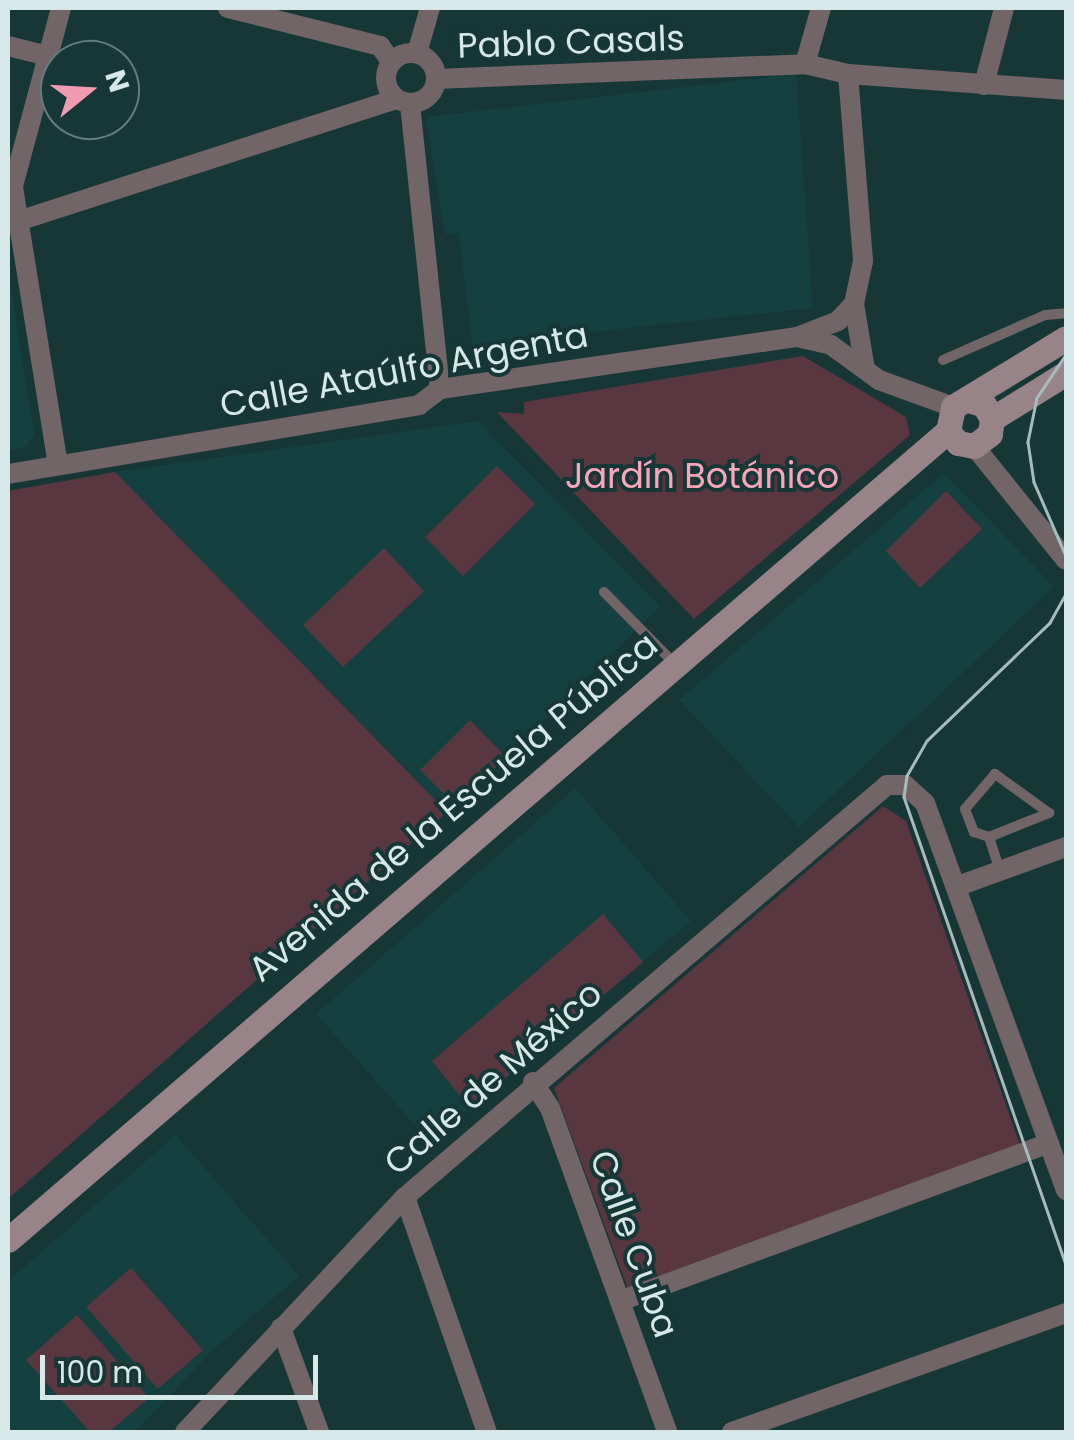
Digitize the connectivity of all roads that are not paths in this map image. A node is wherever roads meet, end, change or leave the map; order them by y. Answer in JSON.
{"nodes":[{"id":1,"x":62,"y":8,"type":"edge"},
{"id":2,"x":228,"y":8,"type":"edge"},
{"id":3,"x":430,"y":8,"type":"edge"},
{"id":4,"x":821,"y":8,"type":"edge"},
{"id":5,"x":1004,"y":8,"type":"edge"},
{"id":6,"x":53,"y":40,"type":"edge"},
{"id":7,"x":8,"y":46,"type":"edge"},
{"id":8,"x":417,"y":53,"type":"junction"},
{"id":9,"x":40,"y":54,"type":"edge"},
{"id":10,"x":391,"y":61,"type":"junction"},
{"id":11,"x":805,"y":64,"type":"junction"},
{"id":12,"x":848,"y":74,"type":"junction"},
{"id":13,"x":40,"y":78,"type":"edge"},
{"id":14,"x":436,"y":79,"type":"junction"},
{"id":15,"x":984,"y":85,"type":"junction"},
{"id":16,"x":1066,"y":90,"type":"edge"},
{"id":17,"x":403,"y":101,"type":"junction"},
{"id":18,"x":16,"y":144,"type":"edge"},
{"id":19,"x":14,"y":224,"type":"edge"},
{"id":20,"x":854,"y":304,"type":"junction"},
{"id":21,"x":1066,"y":313,"type":"edge"},
{"id":22,"x":797,"y":337,"type":"junction"},
{"id":23,"x":1066,"y":338,"type":"edge"},
{"id":24,"x":943,"y":360,"type":"dead end"},
{"id":25,"x":865,"y":369,"type":"junction"},
{"id":26,"x":1066,"y":373,"type":"edge"},
{"id":27,"x":440,"y":389,"type":"junction"},
{"id":28,"x":957,"y":413,"type":"junction"},
{"id":29,"x":992,"y":419,"type":"junction"},
{"id":30,"x":974,"y":446,"type":"junction"},
{"id":31,"x":58,"y":465,"type":"junction"},
{"id":32,"x":8,"y":474,"type":"edge"},
{"id":33,"x":1066,"y":560,"type":"edge"},
{"id":34,"x":604,"y":592,"type":"dead end"},
{"id":35,"x":675,"y":664,"type":"junction"},
{"id":36,"x":988,"y":837,"type":"junction"},
{"id":37,"x":1066,"y":848,"type":"edge"},
{"id":38,"x":1000,"y":871,"type":"junction"},
{"id":39,"x":958,"y":886,"type":"junction"},
{"id":40,"x":533,"y":1082,"type":"junction"},
{"id":41,"x":1049,"y":1143,"type":"junction"},
{"id":42,"x":1066,"y":1187,"type":"edge"},
{"id":43,"x":405,"y":1196,"type":"junction"},
{"id":44,"x":8,"y":1240,"type":"edge"},
{"id":45,"x":620,"y":1300,"type":"junction"},
{"id":46,"x":1066,"y":1313,"type":"edge"},
{"id":47,"x":282,"y":1328,"type":"junction"},
{"id":48,"x":185,"y":1432,"type":"edge"},
{"id":49,"x":318,"y":1432,"type":"edge"},
{"id":50,"x":488,"y":1432,"type":"edge"},
{"id":51,"x":667,"y":1432,"type":"edge"},
{"id":52,"x":732,"y":1432,"type":"edge"}],
"edges":[{"from":1,"to":6,"type":"street"},
{"from":2,"to":10,"type":"street"},
{"from":3,"to":8,"type":"street"},
{"from":4,"to":11,"type":"street"},
{"from":5,"to":15,"type":"street"},
{"from":7,"to":9,"type":"street"},
{"from":8,"to":10,"type":"street"},
{"from":8,"to":14,"type":"street"},
{"from":10,"to":17,"type":"street"},
{"from":11,"to":12,"type":"street","name":"Pablo Casals"},
{"from":11,"to":14,"type":"street","name":"Pablo Casals"},
{"from":12,"to":15,"type":"street","name":"Pablo Casals"},
{"from":12,"to":20,"type":"street"},
{"from":13,"to":18,"type":"street"},
{"from":14,"to":17,"type":"street"},
{"from":15,"to":16,"type":"street","name":"Pablo Casals"},
{"from":17,"to":19,"type":"street"},
{"from":17,"to":27,"type":"street"},
{"from":18,"to":19,"type":"street"},
{"from":19,"to":31,"type":"street"},
{"from":20,"to":22,"type":"street"},
{"from":20,"to":25,"type":"street"},
{"from":21,"to":24,"type":"lane"},
{"from":22,"to":25,"type":"street","name":"Calle Ataúlfo Argenta"},
{"from":22,"to":27,"type":"street","name":"Calle Ataúlfo Argenta"},
{"from":23,"to":28,"type":"street","name":"Avenida de la Escuela Pública"},
{"from":25,"to":28,"type":"street","name":"Calle Ataúlfo Argenta"},
{"from":26,"to":29,"type":"street"},
{"from":27,"to":31,"type":"street","name":"Calle Ataúlfo Argenta"},
{"from":28,"to":29,"type":"street"},
{"from":28,"to":30,"type":"street"},
{"from":28,"to":35,"type":"street","name":"Avenida de la Escuela Pública"},
{"from":29,"to":30,"type":"street"},
{"from":30,"to":33,"type":"street"},
{"from":31,"to":32,"type":"street","name":"Calle Ataúlfo Argenta"},
{"from":34,"to":35,"type":"lane"},
{"from":35,"to":44,"type":"street","name":"Avenida de la Escuela Pública"},
{"from":36,"to":36,"type":"lane"},
{"from":36,"to":38,"type":"lane"},
{"from":37,"to":38,"type":"street"},
{"from":38,"to":39,"type":"street"},
{"from":39,"to":40,"type":"street","name":"Calle de México"},
{"from":39,"to":41,"type":"street"},
{"from":40,"to":43,"type":"street","name":"Calle de México"},
{"from":40,"to":45,"type":"street","name":"Calle Cuba"},
{"from":41,"to":42,"type":"street"},
{"from":41,"to":45,"type":"street"},
{"from":43,"to":47,"type":"street","name":"Calle de México"},
{"from":43,"to":50,"type":"street"},
{"from":45,"to":51,"type":"street","name":"Calle Cuba"},
{"from":46,"to":52,"type":"street"},
{"from":47,"to":48,"type":"street","name":"Calle de México"},
{"from":47,"to":49,"type":"street"}]}
